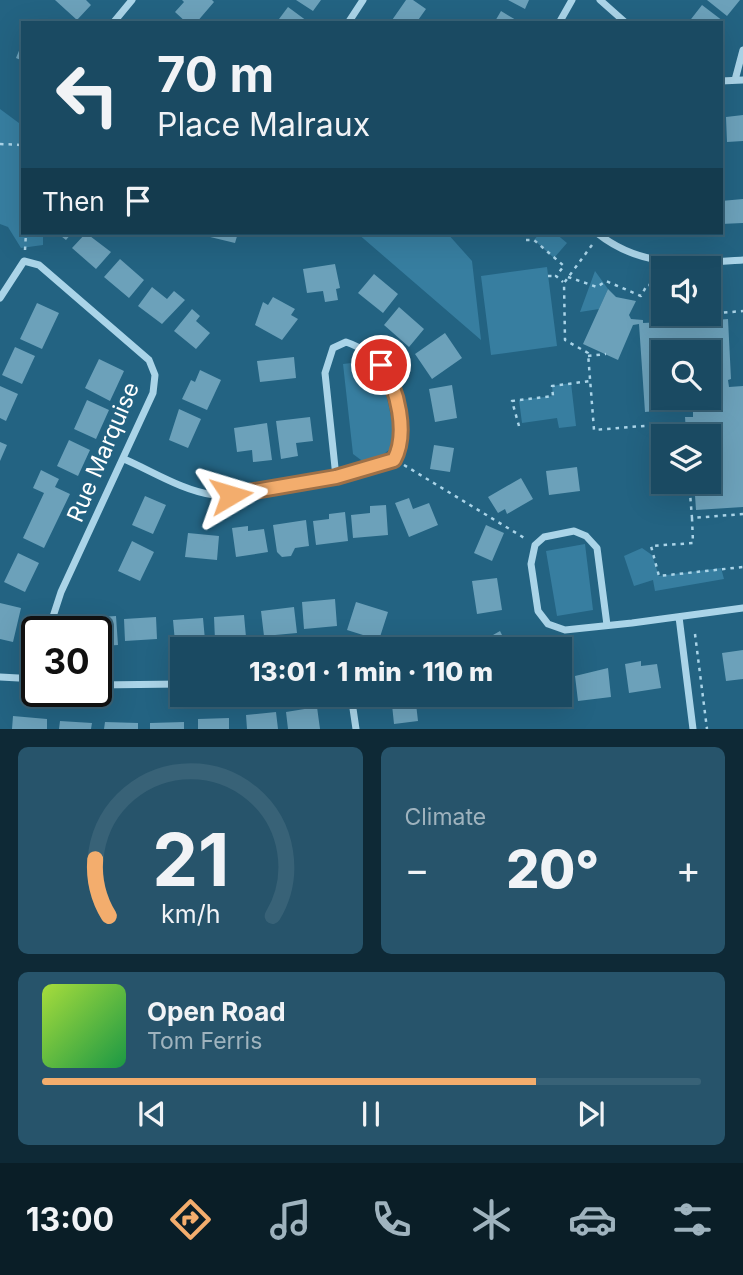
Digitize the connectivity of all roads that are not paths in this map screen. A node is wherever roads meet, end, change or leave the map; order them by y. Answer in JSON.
{"nodes":[{"id":1,"x":132,"y":0,"type":"edge"},
{"id":2,"x":363,"y":0,"type":"edge"},
{"id":3,"x":572,"y":0,"type":"edge"},
{"id":4,"x":600,"y":0,"type":"edge"},
{"id":5,"x":115,"y":21,"type":"edge"},
{"id":6,"x":349,"y":21,"type":"edge"},
{"id":7,"x":560,"y":21,"type":"edge"},
{"id":8,"x":624,"y":21,"type":"edge"},
{"id":9,"x":743,"y":51,"type":"edge"},
{"id":10,"x":739,"y":80,"type":"edge"},
{"id":11,"x":600,"y":235,"type":"edge"},
{"id":12,"x":743,"y":260,"type":"edge"},
{"id":13,"x":0,"y":298,"type":"edge"},
{"id":14,"x":124,"y":459,"type":"junction"},
{"id":15,"x":336,"y":477,"type":"junction"},
{"id":16,"x":743,"y":608,"type":"edge"},
{"id":17,"x":53,"y":616,"type":"edge"},
{"id":18,"x":679,"y":617,"type":"junction"},
{"id":19,"x":607,"y":625,"type":"junction"},
{"id":20,"x":0,"y":677,"type":"edge"},
{"id":21,"x":21,"y":678,"type":"edge"},
{"id":22,"x":170,"y":684,"type":"edge"},
{"id":23,"x":112,"y":685,"type":"edge"},
{"id":24,"x":353,"y":707,"type":"edge"},
{"id":25,"x":356,"y":729,"type":"edge"},
{"id":26,"x":693,"y":729,"type":"edge"}],
"edges":[{"from":1,"to":5,"type":"street"},
{"from":2,"to":6,"type":"street"},
{"from":3,"to":7,"type":"street"},
{"from":4,"to":8,"type":"street"},
{"from":9,"to":10,"type":"street"},
{"from":11,"to":12,"type":"street"},
{"from":13,"to":14,"type":"street","name":"Rue Marquise"},
{"from":14,"to":15,"type":"street"},
{"from":14,"to":17,"type":"street","name":"Rue Marquise"},
{"from":15,"to":15,"type":"street"},
{"from":16,"to":18,"type":"street"},
{"from":18,"to":19,"type":"street"},
{"from":18,"to":26,"type":"street"},
{"from":19,"to":19,"type":"street"},
{"from":20,"to":21,"type":"street"},
{"from":22,"to":23,"type":"street"},
{"from":24,"to":25,"type":"street"}]}
